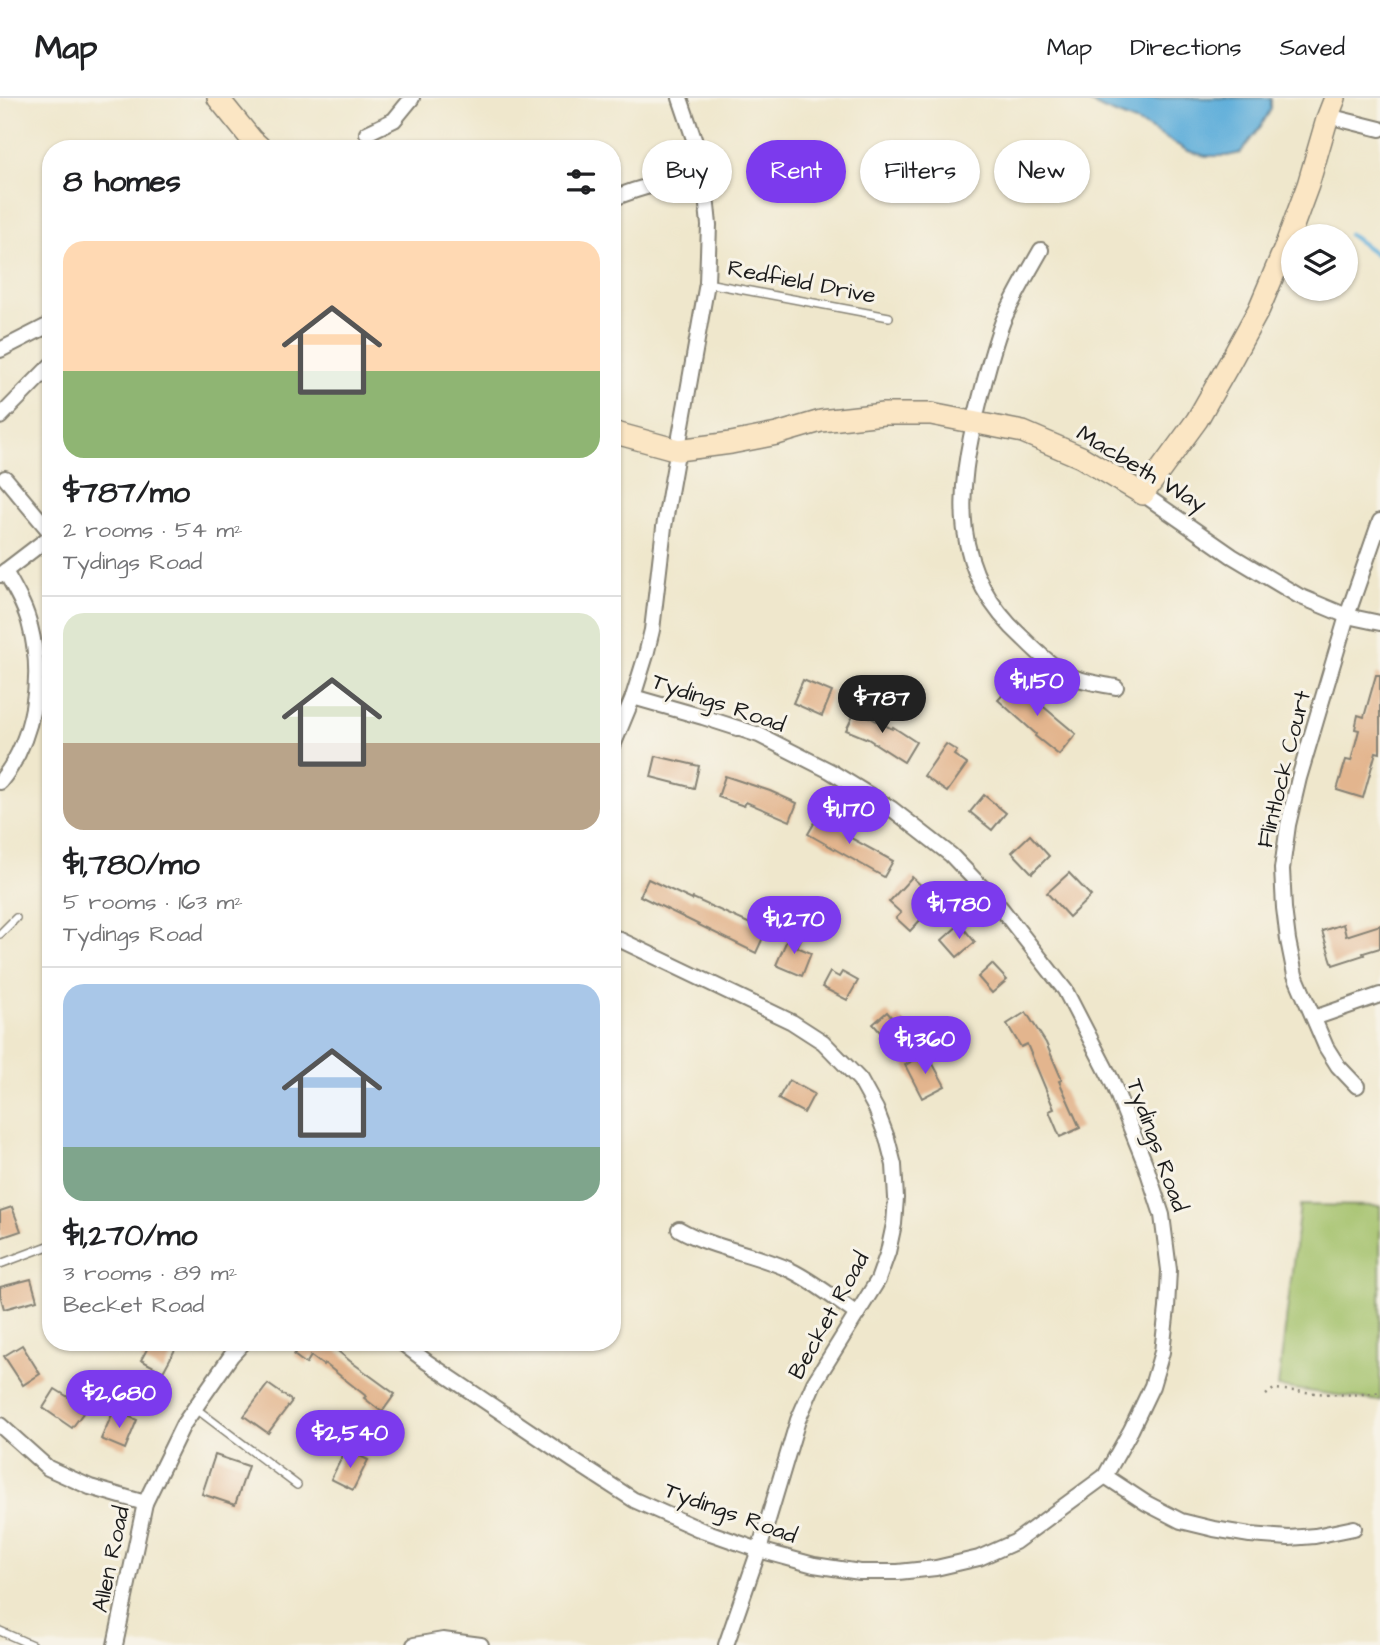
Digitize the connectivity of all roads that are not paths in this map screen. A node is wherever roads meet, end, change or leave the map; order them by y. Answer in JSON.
{"nodes":[{"id":1,"x":218,"y":98,"type":"edge"},
{"id":2,"x":412,"y":98,"type":"edge"},
{"id":3,"x":680,"y":98,"type":"edge"},
{"id":4,"x":1330,"y":104,"type":"edge"},
{"id":5,"x":1380,"y":129,"type":"edge"},
{"id":6,"x":367,"y":133,"type":"dead end"},
{"id":7,"x":252,"y":140,"type":"edge"},
{"id":8,"x":694,"y":140,"type":"edge"},
{"id":9,"x":642,"y":187,"type":"edge"},
{"id":10,"x":621,"y":195,"type":"edge"},
{"id":11,"x":707,"y":203,"type":"edge"},
{"id":12,"x":1041,"y":250,"type":"dead end"},
{"id":13,"x":707,"y":283,"type":"junction"},
{"id":14,"x":889,"y":317,"type":"dead end"},
{"id":15,"x":42,"y":329,"type":"edge"},
{"id":16,"x":0,"y":350,"type":"edge"},
{"id":17,"x":42,"y":374,"type":"edge"},
{"id":18,"x":0,"y":417,"type":"edge"},
{"id":19,"x":974,"y":421,"type":"junction"},
{"id":20,"x":621,"y":434,"type":"edge"},
{"id":21,"x":678,"y":450,"type":"junction"},
{"id":22,"x":5,"y":478,"type":"dead end"},
{"id":23,"x":1143,"y":494,"type":"junction"},
{"id":24,"x":1380,"y":521,"type":"edge"},
{"id":25,"x":42,"y":524,"type":"edge"},
{"id":26,"x":42,"y":542,"type":"edge"},
{"id":27,"x":3,"y":573,"type":"edge"},
{"id":28,"x":1347,"y":616,"type":"junction"},
{"id":29,"x":1380,"y":623,"type":"edge"},
{"id":30,"x":1116,"y":687,"type":"dead end"},
{"id":31,"x":633,"y":697,"type":"junction"},
{"id":32,"x":621,"y":710,"type":"edge"},
{"id":33,"x":0,"y":782,"type":"edge"},
{"id":34,"x":16,"y":918,"type":"dead end"},
{"id":35,"x":0,"y":934,"type":"edge"},
{"id":36,"x":621,"y":940,"type":"edge"},
{"id":37,"x":1380,"y":995,"type":"edge"},
{"id":38,"x":1314,"y":1018,"type":"junction"},
{"id":39,"x":1357,"y":1086,"type":"dead end"},
{"id":40,"x":679,"y":1229,"type":"dead end"},
{"id":41,"x":42,"y":1248,"type":"edge"},
{"id":42,"x":0,"y":1264,"type":"edge"},
{"id":43,"x":857,"y":1314,"type":"junction"},
{"id":44,"x":236,"y":1351,"type":"edge"},
{"id":45,"x":413,"y":1351,"type":"edge"},
{"id":46,"x":195,"y":1408,"type":"junction"},
{"id":47,"x":0,"y":1425,"type":"edge"},
{"id":48,"x":1105,"y":1476,"type":"junction"},
{"id":49,"x":297,"y":1485,"type":"dead end"},
{"id":50,"x":145,"y":1503,"type":"junction"},
{"id":51,"x":1354,"y":1528,"type":"dead end"},
{"id":52,"x":760,"y":1550,"type":"junction"},
{"id":53,"x":0,"y":1631,"type":"edge"},
{"id":54,"x":32,"y":1645,"type":"edge"},
{"id":55,"x":115,"y":1645,"type":"edge"},
{"id":56,"x":414,"y":1645,"type":"edge"},
{"id":57,"x":481,"y":1645,"type":"edge"},
{"id":58,"x":726,"y":1645,"type":"edge"}],
"edges":[{"from":1,"to":7,"type":"street"},
{"from":2,"to":6,"type":"street"},
{"from":3,"to":8,"type":"street","name":"Tydings Road"},
{"from":4,"to":5,"type":"street"},
{"from":4,"to":23,"type":"street"},
{"from":9,"to":10,"type":"street"},
{"from":11,"to":13,"type":"street","name":"Tydings Road"},
{"from":12,"to":19,"type":"street"},
{"from":13,"to":14,"type":"lane","name":"Redfield Drive"},
{"from":13,"to":21,"type":"street","name":"Tydings Road"},
{"from":15,"to":16,"type":"street"},
{"from":17,"to":18,"type":"street"},
{"from":19,"to":21,"type":"street","name":"Macbeth Way"},
{"from":19,"to":23,"type":"street","name":"Macbeth Way"},
{"from":19,"to":30,"type":"street"},
{"from":20,"to":21,"type":"street","name":"Macbeth Way"},
{"from":21,"to":31,"type":"street","name":"Tydings Road"},
{"from":22,"to":25,"type":"street"},
{"from":23,"to":28,"type":"street","name":"Macbeth Way"},
{"from":24,"to":28,"type":"street","name":"Flintlock Court"},
{"from":26,"to":27,"type":"street"},
{"from":27,"to":33,"type":"street"},
{"from":28,"to":29,"type":"street","name":"Macbeth Way"},
{"from":28,"to":38,"type":"street","name":"Flintlock Court"},
{"from":31,"to":32,"type":"street","name":"Tydings Road"},
{"from":31,"to":48,"type":"street","name":"Tydings Road"},
{"from":34,"to":35,"type":"lane"},
{"from":36,"to":43,"type":"street","name":"Becket Road"},
{"from":37,"to":38,"type":"street"},
{"from":38,"to":39,"type":"street","name":"Flintlock Court"},
{"from":40,"to":43,"type":"street"},
{"from":41,"to":42,"type":"lane"},
{"from":43,"to":52,"type":"street","name":"Becket Road"},
{"from":44,"to":46,"type":"street","name":"Allen Road"},
{"from":45,"to":52,"type":"street","name":"Tydings Road"},
{"from":46,"to":49,"type":"lane"},
{"from":46,"to":50,"type":"street","name":"Allen Road"},
{"from":47,"to":50,"type":"street"},
{"from":48,"to":51,"type":"street"},
{"from":48,"to":52,"type":"street","name":"Tydings Road"},
{"from":50,"to":55,"type":"street","name":"Allen Road"},
{"from":52,"to":58,"type":"street","name":"Becket Road"},
{"from":53,"to":54,"type":"lane"},
{"from":56,"to":57,"type":"street"}]}
